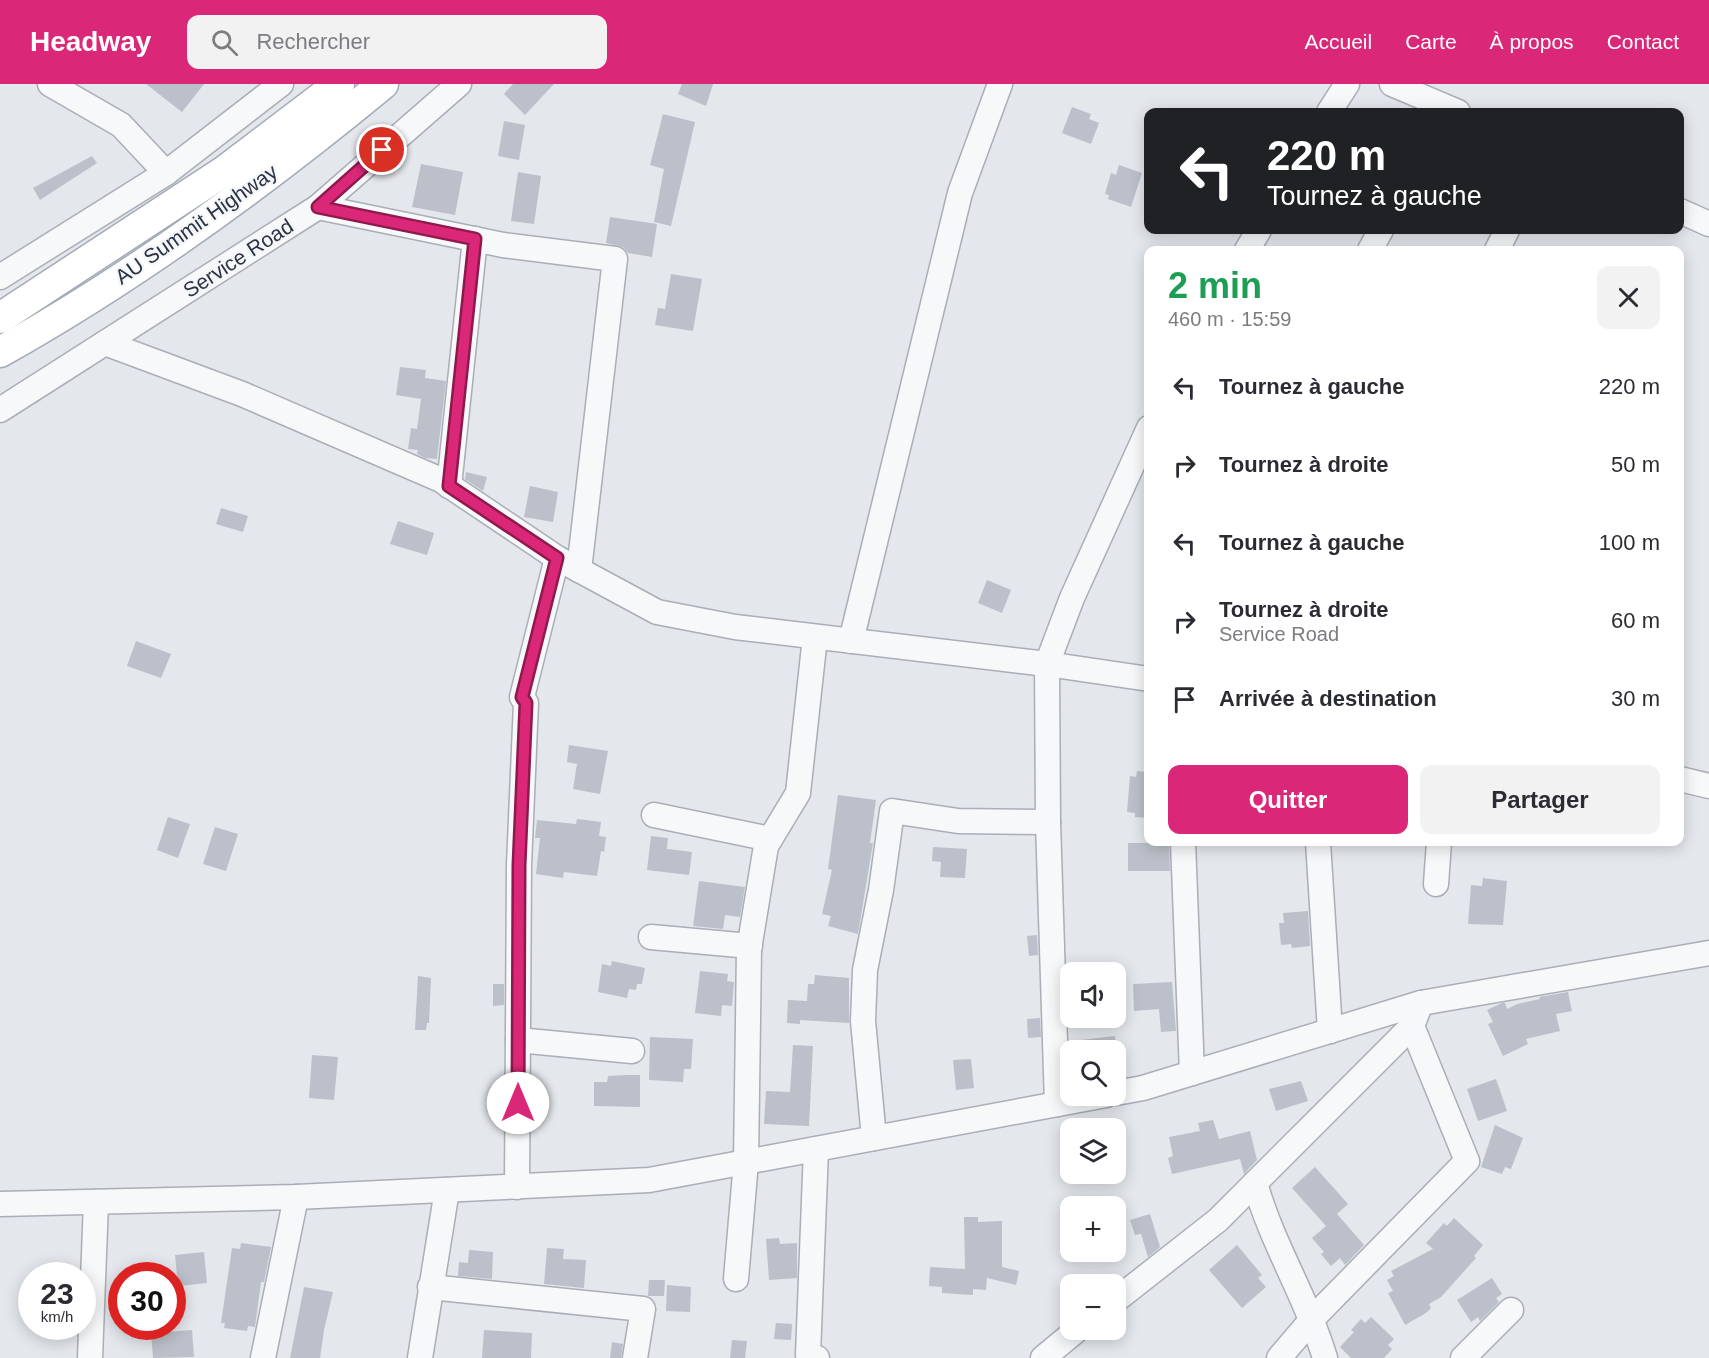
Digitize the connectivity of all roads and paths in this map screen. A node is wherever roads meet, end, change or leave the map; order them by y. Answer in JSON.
{"nodes":[{"id":1,"x":51,"y":84,"type":"edge"},
{"id":2,"x":281,"y":84,"type":"edge"},
{"id":3,"x":339,"y":84,"type":"edge"},
{"id":4,"x":383,"y":84,"type":"edge"},
{"id":5,"x":459,"y":84,"type":"edge"},
{"id":6,"x":1000,"y":84,"type":"edge"},
{"id":7,"x":1347,"y":84,"type":"edge"},
{"id":8,"x":1392,"y":84,"type":"edge"},
{"id":9,"x":1332,"y":108,"type":"edge"},
{"id":10,"x":1443,"y":108,"type":"edge"},
{"id":11,"x":166,"y":173,"type":"junction"},
{"id":12,"x":318,"y":207,"type":"junction"},
{"id":13,"x":1684,"y":213,"type":"edge"},
{"id":14,"x":1709,"y":225,"type":"edge"},
{"id":15,"x":475,"y":239,"type":"junction"},
{"id":16,"x":0,"y":277,"type":"edge"},
{"id":17,"x":0,"y":318,"type":"edge"},
{"id":18,"x":105,"y":343,"type":"junction"},
{"id":19,"x":0,"y":352,"type":"edge"},
{"id":20,"x":0,"y":410,"type":"edge"},
{"id":21,"x":1144,"y":439,"type":"edge"},
{"id":22,"x":449,"y":486,"type":"junction"},
{"id":23,"x":557,"y":558,"type":"junction"},
{"id":24,"x":579,"y":570,"type":"junction"},
{"id":25,"x":815,"y":637,"type":"junction"},
{"id":26,"x":851,"y":641,"type":"junction"},
{"id":27,"x":1047,"y":664,"type":"junction"},
{"id":28,"x":1144,"y":678,"type":"edge"},
{"id":29,"x":1684,"y":780,"type":"edge"},
{"id":30,"x":1709,"y":786,"type":"edge"},
{"id":31,"x":654,"y":815,"type":"dead end"},
{"id":32,"x":1048,"y":822,"type":"junction"},
{"id":33,"x":770,"y":839,"type":"junction"},
{"id":34,"x":1182,"y":846,"type":"edge"},
{"id":35,"x":1318,"y":846,"type":"edge"},
{"id":36,"x":1439,"y":846,"type":"edge"},
{"id":37,"x":1436,"y":884,"type":"dead end"},
{"id":38,"x":651,"y":937,"type":"dead end"},
{"id":39,"x":750,"y":946,"type":"junction"},
{"id":40,"x":1709,"y":953,"type":"edge"},
{"id":41,"x":1421,"y":1003,"type":"junction"},
{"id":42,"x":1412,"y":1026,"type":"junction"},
{"id":43,"x":1330,"y":1031,"type":"junction"},
{"id":44,"x":518,"y":1040,"type":"junction"},
{"id":45,"x":632,"y":1051,"type":"dead end"},
{"id":46,"x":1191,"y":1073,"type":"junction"},
{"id":47,"x":1126,"y":1090,"type":"edge"},
{"id":48,"x":1060,"y":1103,"type":"edge"},
{"id":49,"x":1057,"y":1104,"type":"junction"},
{"id":50,"x":874,"y":1138,"type":"junction"},
{"id":51,"x":816,"y":1149,"type":"junction"},
{"id":52,"x":747,"y":1162,"type":"junction"},
{"id":53,"x":1255,"y":1183,"type":"junction"},
{"id":54,"x":517,"y":1187,"type":"junction"},
{"id":55,"x":447,"y":1190,"type":"junction"},
{"id":56,"x":297,"y":1197,"type":"junction"},
{"id":57,"x":96,"y":1202,"type":"junction"},
{"id":58,"x":0,"y":1204,"type":"edge"},
{"id":59,"x":736,"y":1279,"type":"dead end"},
{"id":60,"x":430,"y":1287,"type":"junction"},
{"id":61,"x":1126,"y":1292,"type":"edge"},
{"id":62,"x":1511,"y":1310,"type":"dead end"},
{"id":63,"x":1313,"y":1318,"type":"junction"},
{"id":64,"x":1065,"y":1340,"type":"edge"},
{"id":65,"x":90,"y":1358,"type":"edge"},
{"id":66,"x":263,"y":1358,"type":"edge"},
{"id":67,"x":420,"y":1358,"type":"edge"},
{"id":68,"x":635,"y":1358,"type":"edge"},
{"id":69,"x":817,"y":1358,"type":"edge"},
{"id":70,"x":1043,"y":1358,"type":"edge"},
{"id":71,"x":1279,"y":1358,"type":"edge"},
{"id":72,"x":1325,"y":1358,"type":"edge"},
{"id":73,"x":1463,"y":1358,"type":"edge"}],
"edges":[{"from":1,"to":11,"type":"street"},
{"from":2,"to":11,"type":"street"},
{"from":3,"to":17,"type":"main road","name":"AU Summit Highway"},
{"from":4,"to":19,"type":"main road","name":"AU Summit Highway"},
{"from":5,"to":12,"type":"street","name":"Service Road"},
{"from":6,"to":26,"type":"street"},
{"from":7,"to":9,"type":"street"},
{"from":8,"to":10,"type":"street"},
{"from":11,"to":16,"type":"street"},
{"from":12,"to":15,"type":"street"},
{"from":12,"to":18,"type":"street","name":"Service Road"},
{"from":13,"to":14,"type":"street"},
{"from":15,"to":22,"type":"street"},
{"from":15,"to":24,"type":"street"},
{"from":18,"to":20,"type":"street","name":"Service Road"},
{"from":18,"to":22,"type":"street"},
{"from":21,"to":27,"type":"street"},
{"from":22,"to":23,"type":"street"},
{"from":23,"to":24,"type":"street"},
{"from":23,"to":44,"type":"street"},
{"from":24,"to":25,"type":"street"},
{"from":25,"to":26,"type":"street"},
{"from":25,"to":33,"type":"street"},
{"from":26,"to":27,"type":"street"},
{"from":27,"to":28,"type":"street"},
{"from":27,"to":32,"type":"street"},
{"from":29,"to":30,"type":"street"},
{"from":31,"to":33,"type":"street"},
{"from":32,"to":49,"type":"street"},
{"from":32,"to":50,"type":"street"},
{"from":33,"to":39,"type":"street"},
{"from":34,"to":46,"type":"street"},
{"from":35,"to":43,"type":"street"},
{"from":36,"to":37,"type":"street"},
{"from":38,"to":39,"type":"street"},
{"from":39,"to":52,"type":"street"},
{"from":40,"to":41,"type":"street"},
{"from":41,"to":42,"type":"street"},
{"from":41,"to":43,"type":"street"},
{"from":42,"to":53,"type":"street"},
{"from":42,"to":63,"type":"street"},
{"from":43,"to":46,"type":"street"},
{"from":44,"to":45,"type":"street"},
{"from":44,"to":54,"type":"street"},
{"from":46,"to":47,"type":"street"},
{"from":48,"to":49,"type":"street"},
{"from":49,"to":50,"type":"street"},
{"from":50,"to":51,"type":"street"},
{"from":51,"to":52,"type":"street"},
{"from":51,"to":69,"type":"street"},
{"from":52,"to":54,"type":"street"},
{"from":52,"to":59,"type":"street"},
{"from":53,"to":61,"type":"street"},
{"from":53,"to":63,"type":"street"},
{"from":54,"to":55,"type":"street"},
{"from":55,"to":56,"type":"street"},
{"from":55,"to":60,"type":"street"},
{"from":56,"to":57,"type":"street"},
{"from":56,"to":66,"type":"street"},
{"from":57,"to":58,"type":"street"},
{"from":57,"to":65,"type":"street"},
{"from":60,"to":67,"type":"street"},
{"from":60,"to":68,"type":"street"},
{"from":62,"to":73,"type":"street"},
{"from":63,"to":71,"type":"street"},
{"from":63,"to":72,"type":"street"},
{"from":64,"to":70,"type":"street"}]}
